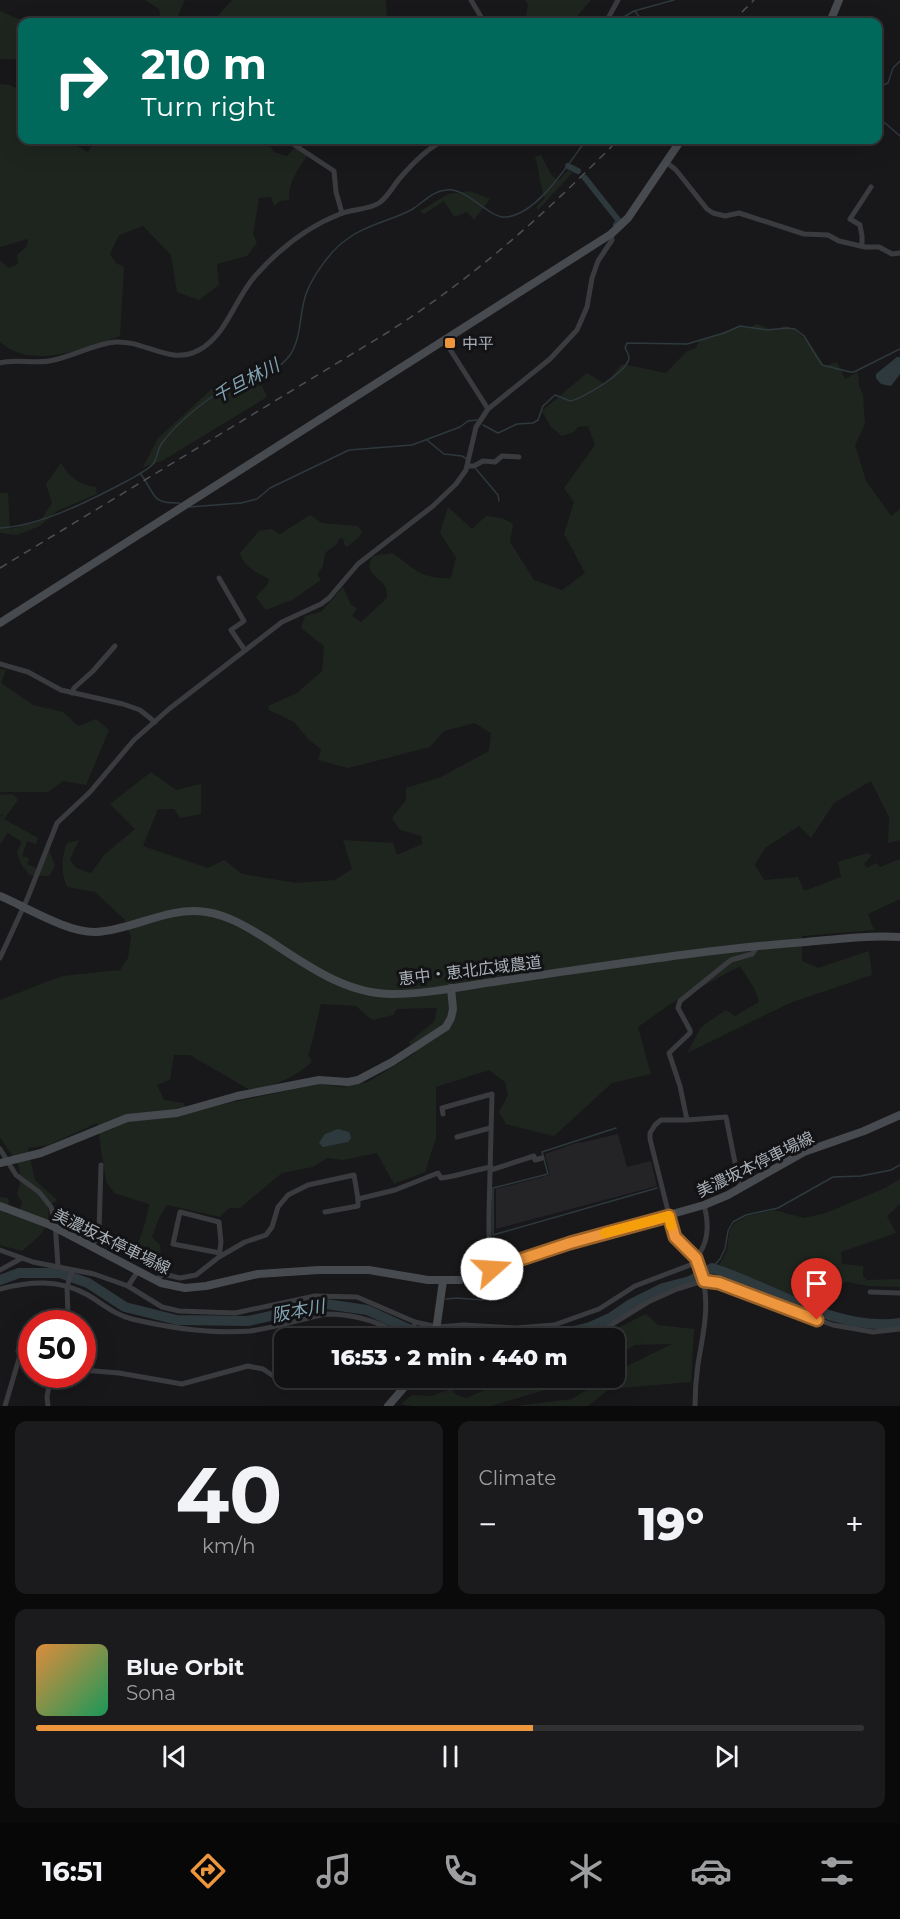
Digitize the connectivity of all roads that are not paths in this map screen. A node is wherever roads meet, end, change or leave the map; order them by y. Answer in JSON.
{"nodes":[{"id":1,"x":471,"y":0,"type":"edge"},
{"id":2,"x":618,"y":0,"type":"edge"},
{"id":3,"x":839,"y":0,"type":"edge"},
{"id":4,"x":482,"y":18,"type":"edge"},
{"id":5,"x":608,"y":18,"type":"edge"},
{"id":6,"x":832,"y":18,"type":"edge"},
{"id":7,"x":293,"y":144,"type":"edge"},
{"id":8,"x":439,"y":144,"type":"edge"},
{"id":9,"x":678,"y":144,"type":"edge"},
{"id":10,"x":666,"y":162,"type":"junction"},
{"id":11,"x":871,"y":187,"type":"dead end"},
{"id":12,"x":342,"y":213,"type":"junction"},
{"id":13,"x":611,"y":234,"type":"junction"},
{"id":14,"x":862,"y":246,"type":"junction"},
{"id":15,"x":900,"y":254,"type":"edge"},
{"id":16,"x":444,"y":340,"type":"junction"},
{"id":17,"x":0,"y":363,"type":"edge"},
{"id":18,"x":488,"y":409,"type":"junction"},
{"id":19,"x":519,"y":457,"type":"dead end"},
{"id":20,"x":467,"y":466,"type":"junction"},
{"id":21,"x":219,"y":578,"type":"dead end"},
{"id":22,"x":0,"y":623,"type":"edge"},
{"id":23,"x":116,"y":646,"type":"dead end"},
{"id":24,"x":244,"y":649,"type":"junction"},
{"id":25,"x":0,"y":664,"type":"edge"},
{"id":26,"x":72,"y":693,"type":"junction"},
{"id":27,"x":155,"y":722,"type":"junction"},
{"id":28,"x":0,"y":896,"type":"edge"},
{"id":29,"x":23,"y":906,"type":"junction"},
{"id":30,"x":900,"y":937,"type":"edge"},
{"id":31,"x":758,"y":945,"type":"junction"},
{"id":32,"x":0,"y":958,"type":"edge"},
{"id":33,"x":451,"y":988,"type":"junction"},
{"id":34,"x":443,"y":1114,"type":"dead end"},
{"id":35,"x":900,"y":1114,"type":"edge"},
{"id":36,"x":687,"y":1120,"type":"junction"},
{"id":37,"x":490,"y":1128,"type":"junction"},
{"id":38,"x":457,"y":1137,"type":"dead end"},
{"id":39,"x":0,"y":1149,"type":"edge"},
{"id":40,"x":542,"y":1158,"type":"dead end"},
{"id":41,"x":4,"y":1162,"type":"edge"},
{"id":42,"x":101,"y":1165,"type":"dead end"},
{"id":43,"x":491,"y":1168,"type":"junction"},
{"id":44,"x":740,"y":1188,"type":"junction"},
{"id":45,"x":358,"y":1199,"type":"junction"},
{"id":46,"x":704,"y":1205,"type":"junction"},
{"id":47,"x":0,"y":1206,"type":"edge"},
{"id":48,"x":325,"y":1212,"type":"dead end"},
{"id":49,"x":669,"y":1216,"type":"junction"},
{"id":50,"x":92,"y":1248,"type":"junction"},
{"id":51,"x":0,"y":1250,"type":"edge"},
{"id":52,"x":219,"y":1255,"type":"junction"},
{"id":53,"x":22,"y":1258,"type":"junction"},
{"id":54,"x":697,"y":1260,"type":"junction"},
{"id":55,"x":58,"y":1266,"type":"junction"},
{"id":56,"x":492,"y":1269,"type":"junction"},
{"id":57,"x":0,"y":1270,"type":"edge"},
{"id":58,"x":71,"y":1271,"type":"junction"},
{"id":59,"x":138,"y":1271,"type":"junction"},
{"id":60,"x":156,"y":1280,"type":"junction"},
{"id":61,"x":443,"y":1281,"type":"junction"},
{"id":62,"x":704,"y":1281,"type":"junction"},
{"id":63,"x":67,"y":1286,"type":"junction"},
{"id":64,"x":128,"y":1286,"type":"junction"},
{"id":65,"x":0,"y":1289,"type":"edge"},
{"id":66,"x":870,"y":1292,"type":"dead end"},
{"id":67,"x":900,"y":1293,"type":"edge"},
{"id":68,"x":68,"y":1310,"type":"edge"},
{"id":69,"x":415,"y":1322,"type":"junction"},
{"id":70,"x":388,"y":1328,"type":"edge"},
{"id":71,"x":413,"y":1328,"type":"edge"},
{"id":72,"x":437,"y":1328,"type":"junction"},
{"id":73,"x":516,"y":1328,"type":"edge"},
{"id":74,"x":516,"y":1328,"type":"edge"},
{"id":75,"x":606,"y":1328,"type":"edge"},
{"id":76,"x":900,"y":1329,"type":"edge"},
{"id":77,"x":18,"y":1362,"type":"edge"},
{"id":78,"x":96,"y":1371,"type":"edge"},
{"id":79,"x":274,"y":1376,"type":"edge"},
{"id":80,"x":49,"y":1388,"type":"edge"},
{"id":81,"x":403,"y":1388,"type":"edge"},
{"id":82,"x":4,"y":1406,"type":"edge"},
{"id":83,"x":48,"y":1406,"type":"edge"},
{"id":84,"x":388,"y":1406,"type":"edge"},
{"id":85,"x":694,"y":1406,"type":"edge"}],
"edges":[{"from":1,"to":4,"type":"street"},
{"from":2,"to":5,"type":"street"},
{"from":3,"to":6,"type":"street"},
{"from":7,"to":12,"type":"street"},
{"from":8,"to":12,"type":"street"},
{"from":9,"to":10,"type":"street"},
{"from":10,"to":13,"type":"street"},
{"from":10,"to":14,"type":"street"},
{"from":11,"to":14,"type":"street"},
{"from":12,"to":17,"type":"street"},
{"from":13,"to":16,"type":"street"},
{"from":13,"to":18,"type":"street"},
{"from":14,"to":15,"type":"street"},
{"from":16,"to":18,"type":"street"},
{"from":16,"to":22,"type":"street"},
{"from":18,"to":20,"type":"street"},
{"from":19,"to":20,"type":"street"},
{"from":20,"to":24,"type":"street"},
{"from":21,"to":24,"type":"street"},
{"from":23,"to":26,"type":"street"},
{"from":24,"to":27,"type":"street"},
{"from":25,"to":26,"type":"street"},
{"from":26,"to":27,"type":"street"},
{"from":27,"to":29,"type":"street"},
{"from":28,"to":29,"type":"street","name":"恵中・恵北広域農道"},
{"from":29,"to":32,"type":"street"},
{"from":29,"to":33,"type":"street","name":"恵中・恵北広域農道"},
{"from":30,"to":31,"type":"street","name":"恵中・恵北広域農道"},
{"from":31,"to":33,"type":"street","name":"恵中・恵北広域農道"},
{"from":31,"to":36,"type":"street"},
{"from":33,"to":41,"type":"street"},
{"from":34,"to":37,"type":"street"},
{"from":35,"to":44,"type":"street","name":"美濃坂本停車場線"},
{"from":36,"to":44,"type":"street"},
{"from":36,"to":49,"type":"street"},
{"from":37,"to":38,"type":"street"},
{"from":37,"to":43,"type":"street"},
{"from":39,"to":41,"type":"street"},
{"from":40,"to":43,"type":"street"},
{"from":41,"to":55,"type":"street"},
{"from":42,"to":50,"type":"street"},
{"from":43,"to":45,"type":"street"},
{"from":43,"to":56,"type":"street"},
{"from":44,"to":46,"type":"street","name":"美濃坂本停車場線"},
{"from":45,"to":48,"type":"street"},
{"from":45,"to":52,"type":"street"},
{"from":46,"to":49,"type":"street","name":"美濃坂本停車場線"},
{"from":46,"to":54,"type":"street"},
{"from":47,"to":50,"type":"street","name":"美濃坂本停車場線","bridge":true},
{"from":49,"to":54,"type":"street"},
{"from":49,"to":56,"type":"street","name":"美濃坂本停車場線"},
{"from":50,"to":59,"type":"street","name":"美濃坂本停車場線"},
{"from":51,"to":53,"type":"street"},
{"from":52,"to":52,"type":"street"},
{"from":52,"to":60,"type":"street"},
{"from":53,"to":55,"type":"street"},
{"from":53,"to":57,"type":"street"},
{"from":54,"to":62,"type":"street"},
{"from":54,"to":73,"type":"street"},
{"from":55,"to":58,"type":"street"},
{"from":56,"to":61,"type":"street","name":"美濃坂本停車場線"},
{"from":58,"to":63,"type":"street"},
{"from":58,"to":64,"type":"street"},
{"from":59,"to":60,"type":"street","name":"美濃坂本停車場線"},
{"from":59,"to":64,"type":"street"},
{"from":60,"to":61,"type":"street","name":"美濃坂本停車場線"},
{"from":61,"to":72,"type":"street"},
{"from":62,"to":75,"type":"street"},
{"from":62,"to":76,"type":"street"},
{"from":62,"to":85,"type":"street"},
{"from":63,"to":65,"type":"street"},
{"from":63,"to":68,"type":"street"},
{"from":63,"to":70,"type":"street"},
{"from":64,"to":69,"type":"street"},
{"from":66,"to":67,"type":"street"},
{"from":69,"to":71,"type":"street"},
{"from":69,"to":72,"type":"street"},
{"from":72,"to":74,"type":"street"},
{"from":77,"to":82,"type":"street"},
{"from":78,"to":79,"type":"street"},
{"from":80,"to":83,"type":"street"},
{"from":81,"to":84,"type":"street"}]}
